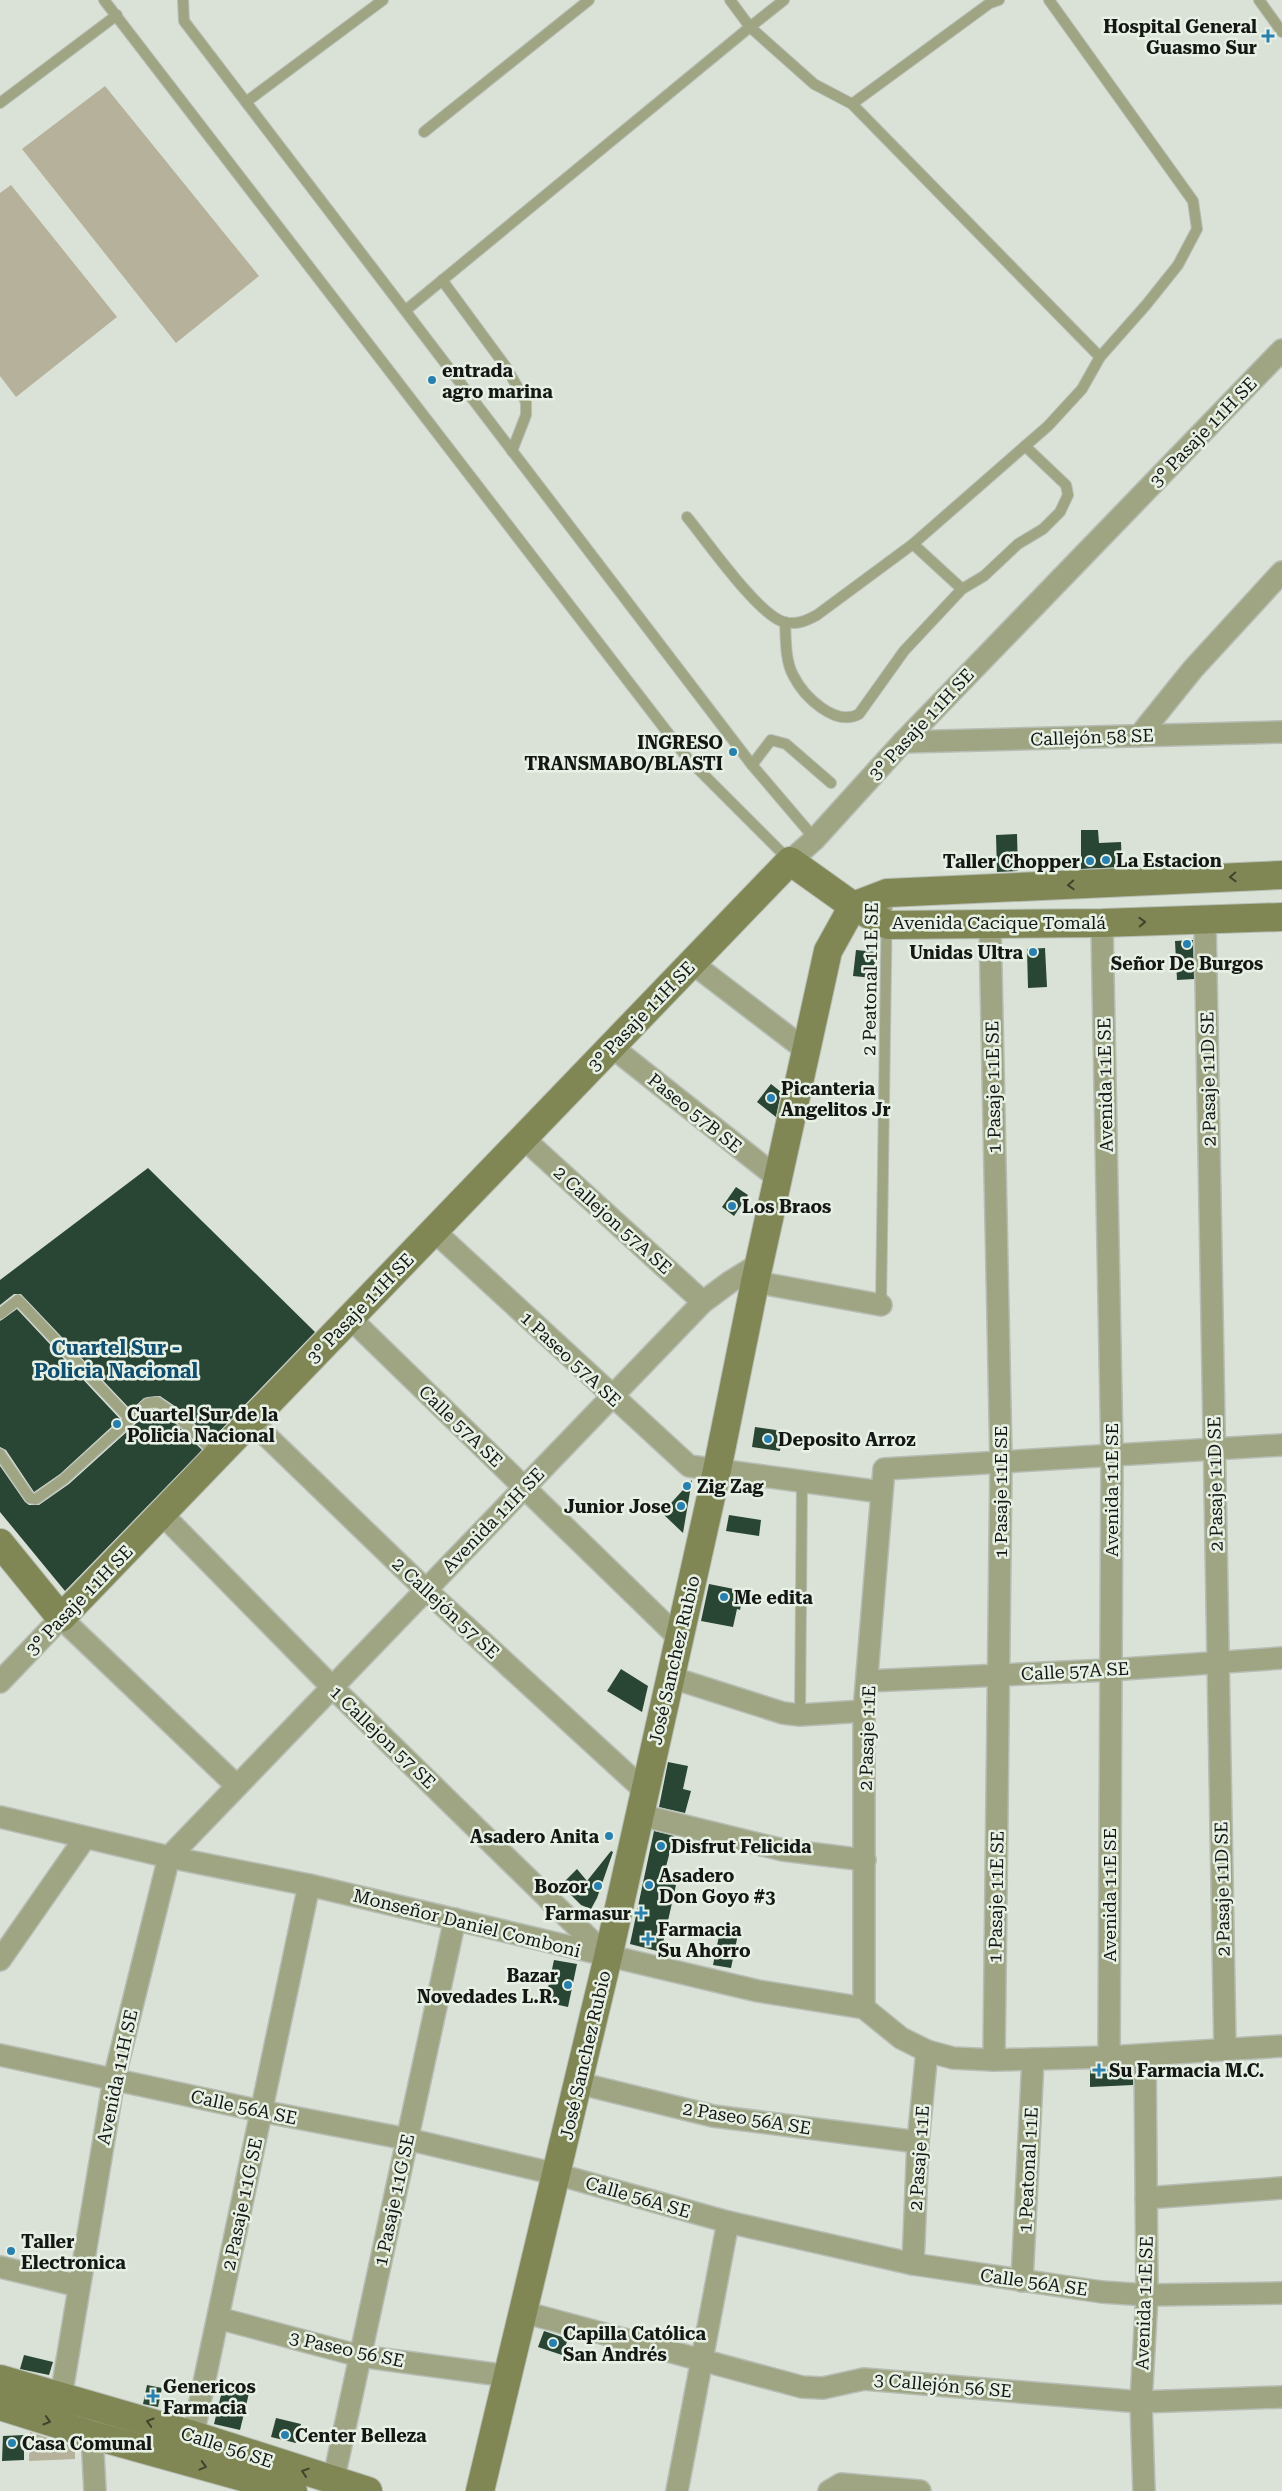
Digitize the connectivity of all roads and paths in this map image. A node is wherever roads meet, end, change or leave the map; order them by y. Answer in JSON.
{"nodes":[{"id":1,"x":104,"y":0,"type":"edge"},
{"id":2,"x":183,"y":0,"type":"edge"},
{"id":3,"x":382,"y":0,"type":"edge"},
{"id":4,"x":589,"y":0,"type":"edge"},
{"id":5,"x":730,"y":0,"type":"edge"},
{"id":6,"x":784,"y":0,"type":"edge"},
{"id":7,"x":999,"y":0,"type":"edge"},
{"id":8,"x":1049,"y":0,"type":"edge"},
{"id":9,"x":1259,"y":0,"type":"edge"},
{"id":10,"x":117,"y":16,"type":"junction"},
{"id":11,"x":750,"y":27,"type":"junction"},
{"id":12,"x":1282,"y":32,"type":"edge"},
{"id":13,"x":246,"y":102,"type":"junction"},
{"id":14,"x":0,"y":103,"type":"edge"},
{"id":15,"x":852,"y":104,"type":"junction"},
{"id":16,"x":424,"y":132,"type":"dead end"},
{"id":17,"x":442,"y":280,"type":"junction"},
{"id":18,"x":406,"y":310,"type":"junction"},
{"id":19,"x":1282,"y":350,"type":"edge"},
{"id":20,"x":1100,"y":357,"type":"junction"},
{"id":21,"x":1025,"y":446,"type":"junction"},
{"id":22,"x":512,"y":451,"type":"junction"},
{"id":23,"x":687,"y":517,"type":"dead end"},
{"id":24,"x":913,"y":544,"type":"junction"},
{"id":25,"x":1282,"y":572,"type":"edge"},
{"id":26,"x":962,"y":589,"type":"junction"},
{"id":27,"x":785,"y":622,"type":"junction"},
{"id":28,"x":1282,"y":732,"type":"edge"},
{"id":29,"x":1139,"y":736,"type":"junction"},
{"id":30,"x":902,"y":742,"type":"junction"},
{"id":31,"x":752,"y":765,"type":"junction"},
{"id":32,"x":831,"y":783,"type":"dead end"},
{"id":33,"x":815,"y":839,"type":"junction"},
{"id":34,"x":790,"y":861,"type":"junction"},
{"id":35,"x":1282,"y":875,"type":"edge"},
{"id":36,"x":887,"y":893,"type":"junction"},
{"id":37,"x":853,"y":906,"type":"junction"},
{"id":38,"x":1282,"y":917,"type":"edge"},
{"id":39,"x":1205,"y":920,"type":"junction"},
{"id":40,"x":1102,"y":923,"type":"junction"},
{"id":41,"x":888,"y":924,"type":"junction"},
{"id":42,"x":990,"y":924,"type":"junction"},
{"id":43,"x":692,"y":963,"type":"junction"},
{"id":44,"x":612,"y":1047,"type":"junction"},
{"id":45,"x":807,"y":1051,"type":"junction"},
{"id":46,"x":523,"y":1138,"type":"junction"},
{"id":47,"x":779,"y":1180,"type":"junction"},
{"id":48,"x":434,"y":1231,"type":"junction"},
{"id":49,"x":757,"y":1273,"type":"junction"},
{"id":50,"x":703,"y":1302,"type":"junction"},
{"id":51,"x":881,"y":1305,"type":"joint"},
{"id":52,"x":0,"y":1314,"type":"edge"},
{"id":53,"x":350,"y":1318,"type":"junction"},
{"id":54,"x":611,"y":1397,"type":"junction"},
{"id":55,"x":130,"y":1419,"type":"junction"},
{"id":56,"x":251,"y":1421,"type":"junction"},
{"id":57,"x":1282,"y":1445,"type":"edge"},
{"id":58,"x":1214,"y":1449,"type":"junction"},
{"id":59,"x":0,"y":1454,"type":"edge"},
{"id":60,"x":218,"y":1456,"type":"junction"},
{"id":61,"x":1112,"y":1456,"type":"junction"},
{"id":62,"x":1001,"y":1461,"type":"junction"},
{"id":63,"x":717,"y":1470,"type":"junction"},
{"id":64,"x":802,"y":1482,"type":"junction"},
{"id":65,"x":524,"y":1488,"type":"junction"},
{"id":66,"x":881,"y":1492,"type":"junction"},
{"id":67,"x":162,"y":1514,"type":"junction"},
{"id":68,"x":0,"y":1543,"type":"edge"},
{"id":69,"x":426,"y":1590,"type":"junction"},
{"id":70,"x":61,"y":1618,"type":"junction"},
{"id":71,"x":679,"y":1638,"type":"junction"},
{"id":72,"x":1282,"y":1658,"type":"edge"},
{"id":73,"x":1218,"y":1662,"type":"junction"},
{"id":74,"x":1109,"y":1670,"type":"junction"},
{"id":75,"x":999,"y":1675,"type":"junction"},
{"id":76,"x":670,"y":1678,"type":"junction"},
{"id":77,"x":868,"y":1681,"type":"junction"},
{"id":78,"x":0,"y":1682,"type":"edge"},
{"id":79,"x":332,"y":1687,"type":"junction"},
{"id":80,"x":864,"y":1711,"type":"junction"},
{"id":81,"x":800,"y":1715,"type":"junction"},
{"id":82,"x":237,"y":1786,"type":"junction"},
{"id":83,"x":643,"y":1803,"type":"junction"},
{"id":84,"x":0,"y":1817,"type":"edge"},
{"id":85,"x":85,"y":1838,"type":"junction"},
{"id":86,"x":169,"y":1857,"type":"junction"},
{"id":87,"x":865,"y":1860,"type":"junction"},
{"id":88,"x":309,"y":1885,"type":"junction"},
{"id":89,"x":455,"y":1919,"type":"junction"},
{"id":90,"x":4,"y":1947,"type":"edge"},
{"id":91,"x":608,"y":1957,"type":"junction"},
{"id":92,"x":864,"y":2008,"type":"junction"},
{"id":93,"x":1282,"y":2046,"type":"edge"},
{"id":94,"x":1225,"y":2049,"type":"junction"},
{"id":95,"x":927,"y":2051,"type":"junction"},
{"id":96,"x":0,"y":2055,"type":"edge"},
{"id":97,"x":1145,"y":2055,"type":"junction"},
{"id":98,"x":1108,"y":2057,"type":"junction"},
{"id":99,"x":1033,"y":2059,"type":"junction"},
{"id":100,"x":994,"y":2060,"type":"junction"},
{"id":101,"x":114,"y":2079,"type":"junction"},
{"id":102,"x":578,"y":2083,"type":"junction"},
{"id":103,"x":261,"y":2111,"type":"junction"},
{"id":104,"x":407,"y":2139,"type":"junction"},
{"id":105,"x":918,"y":2142,"type":"junction"},
{"id":106,"x":556,"y":2174,"type":"junction"},
{"id":107,"x":1282,"y":2188,"type":"edge"},
{"id":108,"x":1146,"y":2198,"type":"junction"},
{"id":109,"x":728,"y":2222,"type":"junction"},
{"id":110,"x":913,"y":2264,"type":"junction"},
{"id":111,"x":0,"y":2267,"type":"edge"},
{"id":112,"x":1022,"y":2281,"type":"junction"},
{"id":113,"x":79,"y":2286,"type":"junction"},
{"id":114,"x":1282,"y":2293,"type":"edge"},
{"id":115,"x":1147,"y":2295,"type":"junction"},
{"id":116,"x":523,"y":2312,"type":"junction"},
{"id":117,"x":218,"y":2318,"type":"junction"},
{"id":118,"x":360,"y":2356,"type":"junction"},
{"id":119,"x":701,"y":2361,"type":"junction"},
{"id":120,"x":508,"y":2376,"type":"junction"},
{"id":121,"x":0,"y":2379,"type":"edge"},
{"id":122,"x":61,"y":2397,"type":"junction"},
{"id":123,"x":1282,"y":2397,"type":"edge"},
{"id":124,"x":1141,"y":2402,"type":"junction"},
{"id":125,"x":0,"y":2406,"type":"edge"},
{"id":126,"x":92,"y":2435,"type":"junction"},
{"id":127,"x":193,"y":2435,"type":"junction"},
{"id":128,"x":333,"y":2482,"type":"junction"},
{"id":129,"x":238,"y":2483,"type":"edge"},
{"id":130,"x":835,"y":2488,"type":"edge"},
{"id":131,"x":95,"y":2491,"type":"edge"},
{"id":132,"x":293,"y":2491,"type":"edge"},
{"id":133,"x":368,"y":2491,"type":"edge"},
{"id":134,"x":480,"y":2491,"type":"edge"},
{"id":135,"x":677,"y":2491,"type":"edge"},
{"id":136,"x":920,"y":2491,"type":"edge"},
{"id":137,"x":1144,"y":2491,"type":"edge"}],
"edges":[{"from":1,"to":10,"type":"lane"},
{"from":2,"to":13,"type":"lane"},
{"from":3,"to":13,"type":"lane"},
{"from":4,"to":16,"type":"lane"},
{"from":5,"to":11,"type":"lane"},
{"from":6,"to":11,"type":"lane"},
{"from":7,"to":15,"type":"lane"},
{"from":8,"to":20,"type":"lane"},
{"from":9,"to":12,"type":"lane"},
{"from":10,"to":14,"type":"lane"},
{"from":10,"to":34,"type":"lane"},
{"from":11,"to":15,"type":"lane"},
{"from":11,"to":17,"type":"lane"},
{"from":13,"to":18,"type":"lane"},
{"from":15,"to":20,"type":"lane"},
{"from":17,"to":18,"type":"lane"},
{"from":17,"to":22,"type":"lane"},
{"from":18,"to":22,"type":"lane"},
{"from":19,"to":30,"type":"street","name":"3° Pasaje 11H SE"},
{"from":20,"to":21,"type":"lane"},
{"from":21,"to":24,"type":"lane"},
{"from":21,"to":26,"type":"lane"},
{"from":22,"to":31,"type":"lane"},
{"from":23,"to":27,"type":"lane"},
{"from":24,"to":26,"type":"lane"},
{"from":24,"to":27,"type":"lane"},
{"from":25,"to":29,"type":"street"},
{"from":26,"to":27,"type":"lane"},
{"from":28,"to":29,"type":"street","name":"Callejón 58 SE"},
{"from":29,"to":30,"type":"street","name":"Callejón 58 SE"},
{"from":30,"to":33,"type":"street","name":"3° Pasaje 11H SE"},
{"from":31,"to":32,"type":"lane"},
{"from":31,"to":33,"type":"lane"},
{"from":33,"to":34,"type":"street","name":"3° Pasaje 11H SE"},
{"from":34,"to":37,"type":"main road"},
{"from":34,"to":43,"type":"main road","name":"3° Pasaje 11H SE"},
{"from":35,"to":36,"type":"main road","name":"Avenida Cacique Tomalá","one_way":true},
{"from":36,"to":37,"type":"main road","name":"Avenida Cacique Tomalá"},
{"from":36,"to":41,"type":"lane","name":"2 Peatonal 11E SE"},
{"from":37,"to":41,"type":"main road","name":"Avenida Cacique Tomalá"},
{"from":37,"to":45,"type":"main road","name":"José Sanchez Rubio"},
{"from":38,"to":39,"type":"main road","name":"Avenida Cacique Tomalá"},
{"from":40,"to":39,"type":"main road","name":"Avenida Cacique Tomalá","one_way":true},
{"from":39,"to":58,"type":"street","name":"2 Pasaje 11D SE"},
{"from":40,"to":42,"type":"main road","name":"Avenida Cacique Tomalá"},
{"from":40,"to":61,"type":"street","name":"Avenida 11E SE"},
{"from":41,"to":42,"type":"main road","name":"Avenida Cacique Tomalá"},
{"from":41,"to":51,"type":"lane","name":"2 Peatonal 11E SE"},
{"from":42,"to":62,"type":"street","name":"1 Pasaje 11E SE"},
{"from":43,"to":44,"type":"main road","name":"3° Pasaje 11H SE"},
{"from":43,"to":45,"type":"street"},
{"from":44,"to":46,"type":"main road","name":"3° Pasaje 11H SE"},
{"from":44,"to":47,"type":"street","name":"Paseo 57B SE"},
{"from":45,"to":47,"type":"main road","name":"José Sanchez Rubio"},
{"from":46,"to":48,"type":"main road","name":"3° Pasaje 11H SE"},
{"from":46,"to":50,"type":"street","name":"2 Callejon 57A SE"},
{"from":47,"to":49,"type":"main road","name":"José Sanchez Rubio"},
{"from":48,"to":53,"type":"main road","name":"3° Pasaje 11H SE"},
{"from":48,"to":54,"type":"street","name":"1 Paseo 57A SE"},
{"from":49,"to":50,"type":"street","name":"Avenida 11H SE"},
{"from":49,"to":51,"type":"street"},
{"from":49,"to":63,"type":"main road","name":"José Sanchez Rubio"},
{"from":50,"to":54,"type":"street","name":"Avenida 11H SE"},
{"from":52,"to":55,"type":"lane"},
{"from":53,"to":56,"type":"main road","name":"3° Pasaje 11H SE"},
{"from":53,"to":65,"type":"street","name":"Calle 57A SE"},
{"from":54,"to":63,"type":"street","name":"1 Paseo 57A SE"},
{"from":54,"to":65,"type":"street","name":"Avenida 11H SE"},
{"from":55,"to":59,"type":"lane"},
{"from":55,"to":60,"type":"lane"},
{"from":56,"to":60,"type":"main road","name":"3° Pasaje 11H SE"},
{"from":56,"to":69,"type":"street","name":"2 Callejón 57 SE"},
{"from":57,"to":58,"type":"street"},
{"from":58,"to":61,"type":"street"},
{"from":58,"to":73,"type":"street","name":"2 Pasaje 11D SE"},
{"from":60,"to":67,"type":"main road","name":"3° Pasaje 11H SE"},
{"from":61,"to":62,"type":"street"},
{"from":61,"to":74,"type":"street","name":"Avenida 11E SE"},
{"from":62,"to":66,"type":"street","name":"2 Pasaje 11E"},
{"from":62,"to":75,"type":"street","name":"1 Pasaje 11E SE"},
{"from":63,"to":64,"type":"street","name":"1 Paseo 57A SE"},
{"from":63,"to":71,"type":"main road","name":"José Sanchez Rubio"},
{"from":64,"to":66,"type":"street","name":"1 Paseo 57A SE"},
{"from":64,"to":81,"type":"lane"},
{"from":65,"to":69,"type":"street","name":"Avenida 11H SE"},
{"from":65,"to":71,"type":"street","name":"Calle 57A SE"},
{"from":66,"to":77,"type":"street","name":"2 Pasaje 11E"},
{"from":67,"to":70,"type":"main road","name":"3° Pasaje 11H SE"},
{"from":67,"to":79,"type":"street","name":"1 Callejon 57 SE"},
{"from":68,"to":70,"type":"main road"},
{"from":69,"to":79,"type":"street","name":"Avenida 11H SE"},
{"from":69,"to":83,"type":"street","name":"2 Callejón 57 SE"},
{"from":70,"to":78,"type":"street","name":"3° Pasaje 11H SE"},
{"from":70,"to":82,"type":"street"},
{"from":71,"to":76,"type":"main road","name":"José Sanchez Rubio"},
{"from":72,"to":73,"type":"street","name":"Calle 57A SE"},
{"from":73,"to":74,"type":"street","name":"Calle 57A SE"},
{"from":73,"to":94,"type":"street","name":"2 Pasaje 11D SE"},
{"from":74,"to":75,"type":"street","name":"Calle 57A SE"},
{"from":74,"to":98,"type":"street","name":"Avenida 11E SE"},
{"from":75,"to":77,"type":"street","name":"Calle 57A SE"},
{"from":75,"to":100,"type":"street","name":"1 Pasaje 11E SE"},
{"from":76,"to":81,"type":"street"},
{"from":76,"to":83,"type":"main road","name":"José Sanchez Rubio"},
{"from":77,"to":80,"type":"street","name":"2 Pasaje 11E"},
{"from":79,"to":82,"type":"street","name":"Avenida 11H SE"},
{"from":79,"to":91,"type":"street","name":"1 Callejon 57 SE"},
{"from":80,"to":81,"type":"street"},
{"from":80,"to":87,"type":"street","name":"2 Pasaje 11E"},
{"from":82,"to":86,"type":"street","name":"Avenida 11H SE"},
{"from":83,"to":87,"type":"street","name":"2 Callejón 57 SE"},
{"from":83,"to":91,"type":"main road","name":"José Sanchez Rubio"},
{"from":84,"to":85,"type":"street","name":"Monseñor Daniel Comboni"},
{"from":85,"to":86,"type":"street","name":"Monseñor Daniel Comboni"},
{"from":85,"to":90,"type":"street"},
{"from":86,"to":88,"type":"street","name":"Monseñor Daniel Comboni"},
{"from":86,"to":101,"type":"street","name":"Avenida 11H SE"},
{"from":87,"to":92,"type":"street","name":"2 Pasaje 11E"},
{"from":88,"to":89,"type":"street","name":"Monseñor Daniel Comboni"},
{"from":88,"to":103,"type":"street","name":"2 Pasaje 11G SE"},
{"from":89,"to":91,"type":"street","name":"Monseñor Daniel Comboni"},
{"from":89,"to":104,"type":"street","name":"1 Pasaje 11G SE"},
{"from":91,"to":92,"type":"street","name":"Monseñor Daniel Comboni"},
{"from":91,"to":102,"type":"main road","name":"José Sanchez Rubio"},
{"from":92,"to":95,"type":"street","name":"Monseñor Daniel Comboni"},
{"from":93,"to":94,"type":"street","name":"Monseñor Daniel Comboni"},
{"from":94,"to":97,"type":"street","name":"Monseñor Daniel Comboni"},
{"from":95,"to":100,"type":"street","name":"Monseñor Daniel Comboni"},
{"from":95,"to":105,"type":"street","name":"2 Pasaje 11E"},
{"from":96,"to":101,"type":"street","name":"Calle 56A SE"},
{"from":97,"to":98,"type":"street","name":"Monseñor Daniel Comboni"},
{"from":97,"to":108,"type":"street","name":"Avenida 11E SE"},
{"from":98,"to":99,"type":"street","name":"Monseñor Daniel Comboni"},
{"from":99,"to":100,"type":"street","name":"Monseñor Daniel Comboni"},
{"from":99,"to":112,"type":"street","name":"1 Peatonal 11E"},
{"from":101,"to":103,"type":"street","name":"Calle 56A SE"},
{"from":101,"to":113,"type":"street","name":"Avenida 11H SE"},
{"from":102,"to":105,"type":"street","name":"2 Paseo 56A SE"},
{"from":102,"to":106,"type":"main road","name":"José Sanchez Rubio"},
{"from":103,"to":104,"type":"street","name":"Calle 56A SE"},
{"from":103,"to":117,"type":"street","name":"2 Pasaje 11G SE"},
{"from":104,"to":106,"type":"street","name":"Calle 56A SE"},
{"from":104,"to":118,"type":"street","name":"1 Pasaje 11G SE"},
{"from":105,"to":110,"type":"street","name":"2 Pasaje 11E"},
{"from":106,"to":109,"type":"street","name":"Calle 56A SE"},
{"from":106,"to":116,"type":"main road","name":"José Sanchez Rubio"},
{"from":107,"to":108,"type":"street"},
{"from":108,"to":115,"type":"street","name":"Avenida 11E SE"},
{"from":109,"to":110,"type":"street","name":"Calle 56A SE"},
{"from":109,"to":119,"type":"street"},
{"from":110,"to":112,"type":"street","name":"Calle 56A SE"},
{"from":111,"to":113,"type":"street"},
{"from":112,"to":115,"type":"street","name":"Calle 56A SE"},
{"from":113,"to":122,"type":"street","name":"Avenida 11H SE"},
{"from":114,"to":115,"type":"street","name":"Calle 56A SE"},
{"from":115,"to":124,"type":"street","name":"Avenida 11E SE"},
{"from":116,"to":119,"type":"street","name":"3 Callejón 56 SE"},
{"from":116,"to":120,"type":"main road","name":"José Sanchez Rubio"},
{"from":117,"to":118,"type":"street","name":"3 Paseo 56 SE"},
{"from":117,"to":127,"type":"street","name":"2 Pasaje 11G SE"},
{"from":118,"to":120,"type":"street","name":"3 Paseo 56 SE"},
{"from":118,"to":128,"type":"street","name":"1 Pasaje 11G SE"},
{"from":119,"to":124,"type":"street","name":"3 Callejón 56 SE"},
{"from":119,"to":135,"type":"street"},
{"from":120,"to":134,"type":"main road","name":"José Sanchez Rubio"},
{"from":121,"to":122,"type":"main road","name":"Calle 56 SE"},
{"from":127,"to":122,"type":"main road","name":"Calle 56 SE","one_way":true},
{"from":123,"to":124,"type":"street","name":"3 Callejón 56 SE"},
{"from":124,"to":137,"type":"street","name":"Avenida 11E SE"},
{"from":125,"to":126,"type":"main road","name":"Calle 56 SE","one_way":true},
{"from":126,"to":129,"type":"main road","name":"Calle 56 SE","one_way":true},
{"from":126,"to":131,"type":"street"},
{"from":128,"to":127,"type":"main road","name":"Calle 56 SE","one_way":true},
{"from":128,"to":133,"type":"main road","name":"Calle 56 SE"},
{"from":129,"to":132,"type":"main road","name":"Calle 56 SE"},
{"from":130,"to":136,"type":"street"}]}
